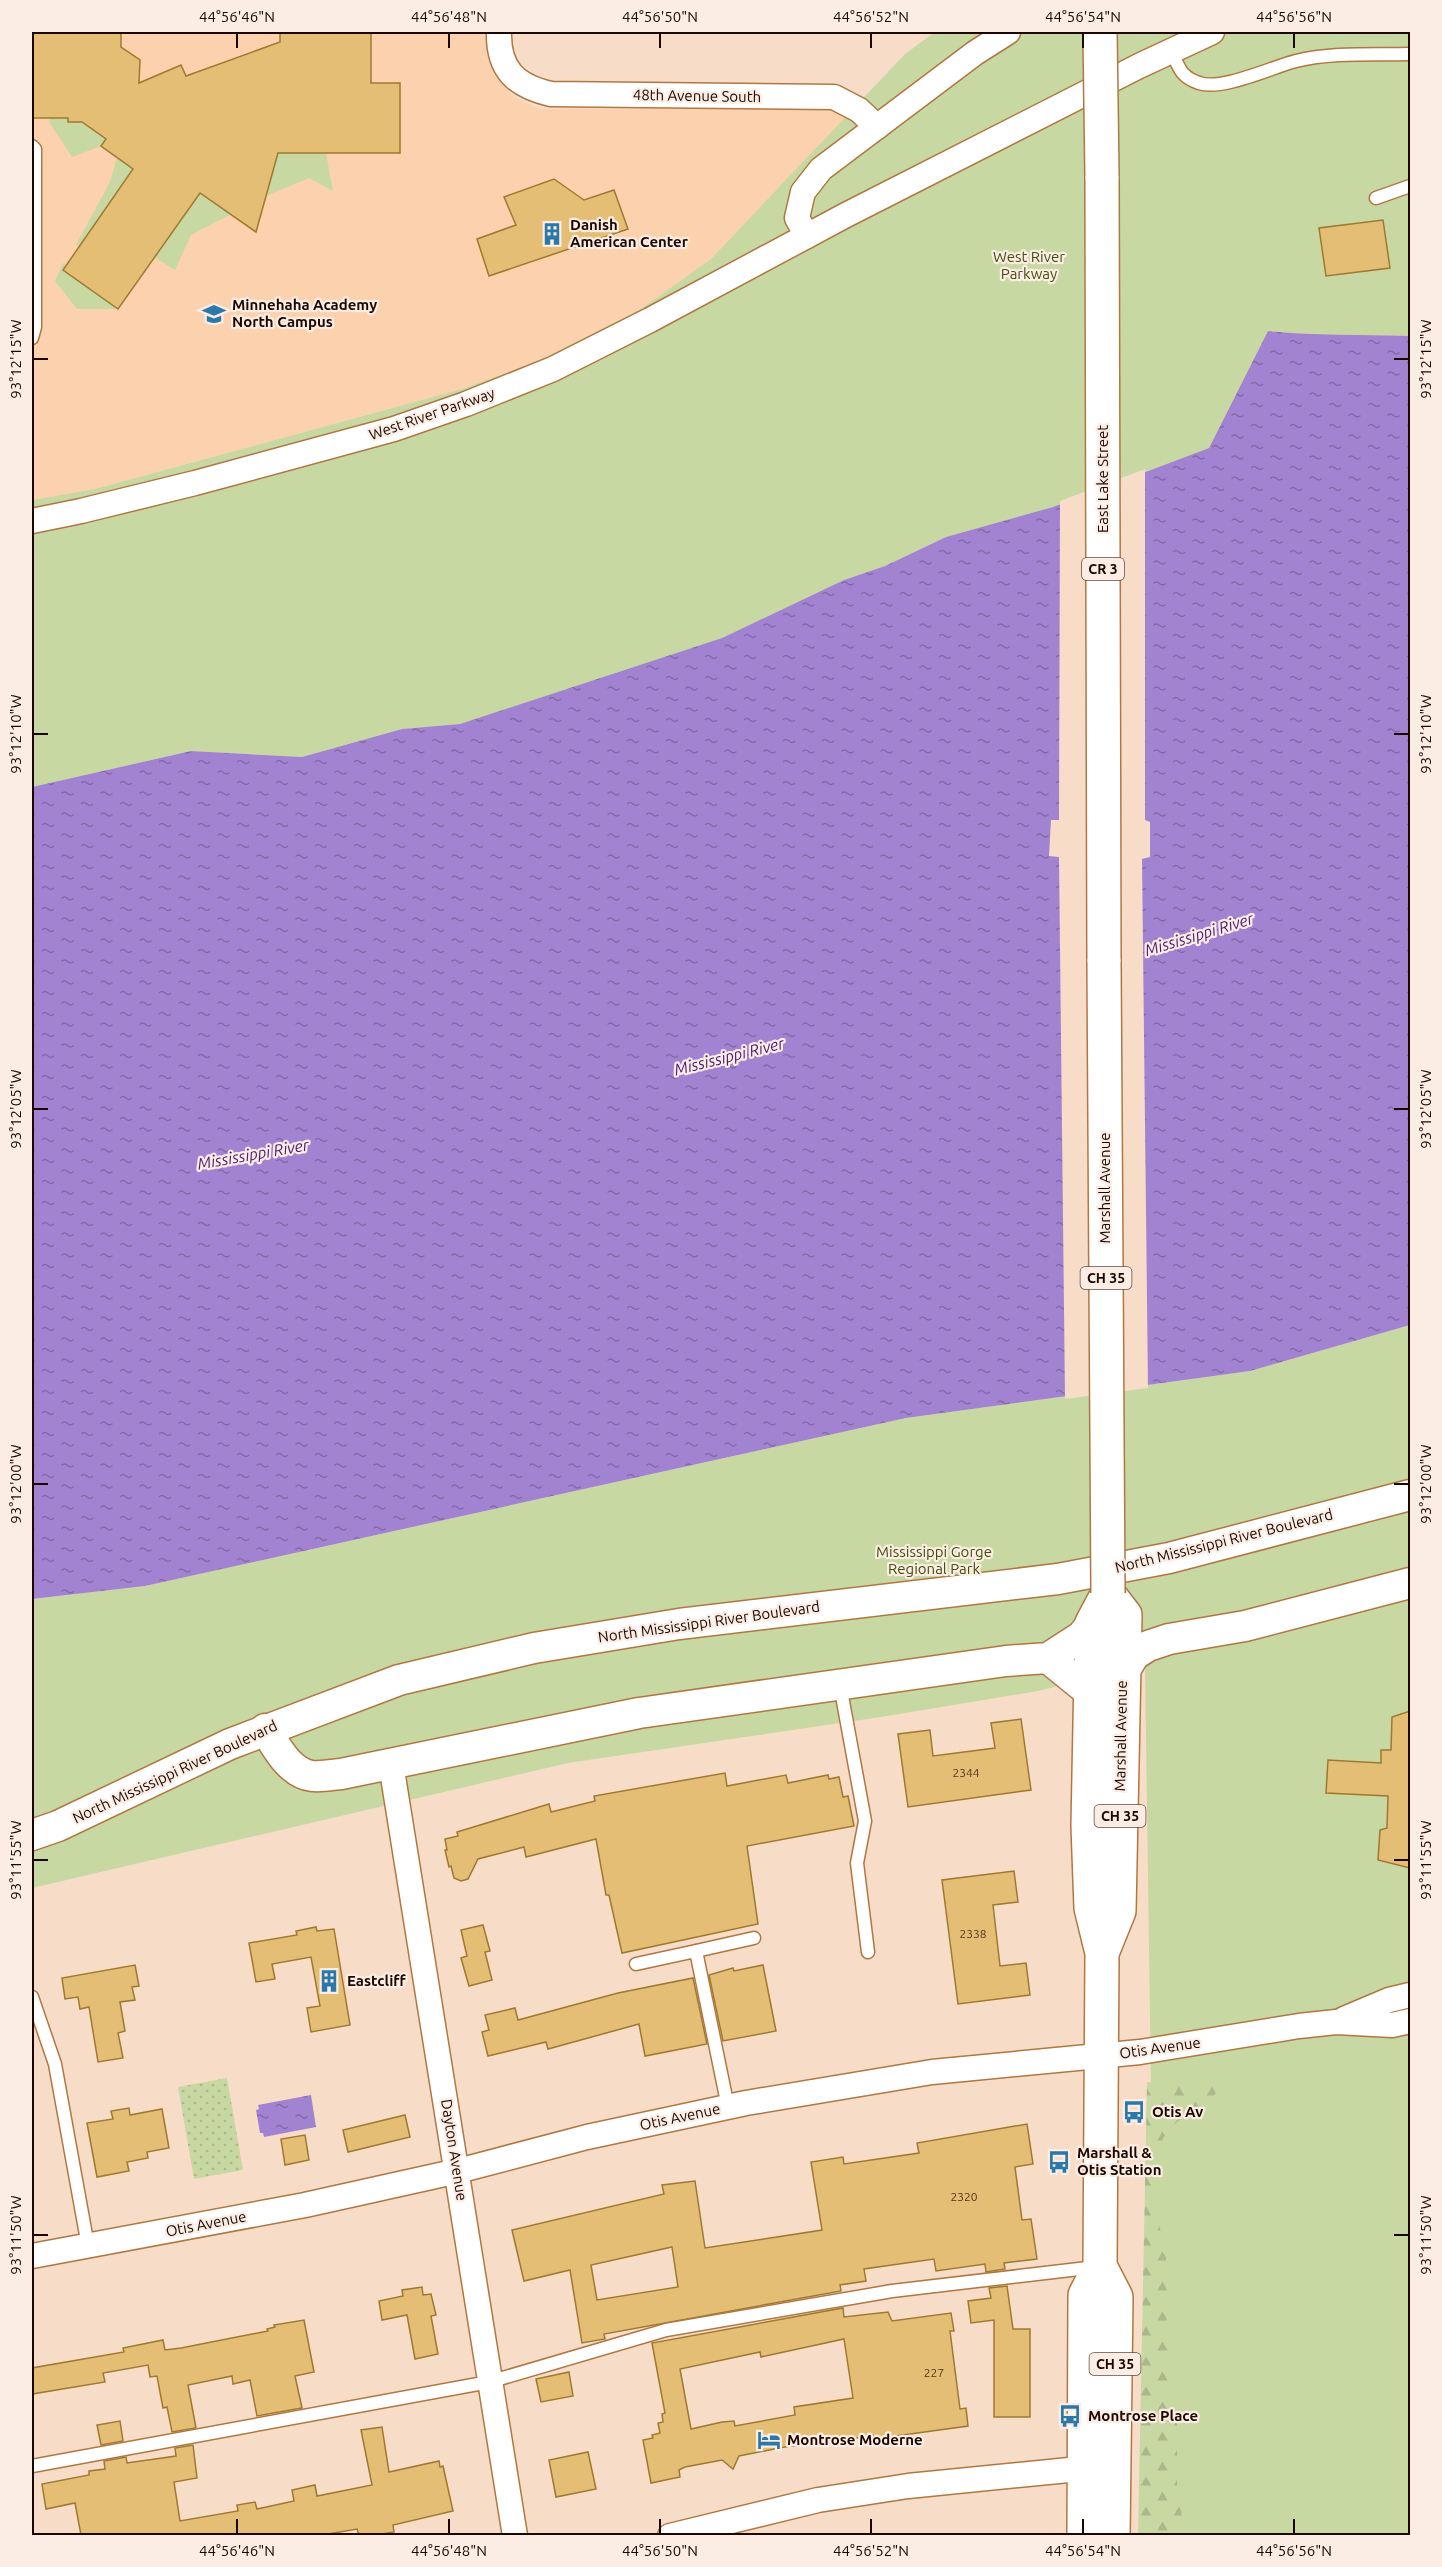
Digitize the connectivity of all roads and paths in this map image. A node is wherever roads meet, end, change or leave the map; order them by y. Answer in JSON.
{"nodes":[{"id":1,"x":499,"y":32,"type":"edge"},
{"id":2,"x":1008,"y":32,"type":"edge"},
{"id":3,"x":1101,"y":32,"type":"edge"},
{"id":4,"x":1212,"y":32,"type":"edge"},
{"id":5,"x":1171,"y":50,"type":"junction"},
{"id":6,"x":1410,"y":54,"type":"edge"},
{"id":7,"x":877,"y":127,"type":"junction"},
{"id":8,"x":32,"y":146,"type":"edge"},
{"id":9,"x":1410,"y":186,"type":"edge"},
{"id":10,"x":1376,"y":198,"type":"dead end"},
{"id":11,"x":807,"y":236,"type":"junction"},
{"id":12,"x":32,"y":338,"type":"edge"},
{"id":13,"x":32,"y":521,"type":"edge"},
{"id":14,"x":1104,"y":962,"type":"joint"},
{"id":15,"x":1410,"y":1495,"type":"edge"},
{"id":16,"x":1410,"y":1583,"type":"edge"},
{"id":17,"x":1116,"y":1604,"type":"junction"},
{"id":18,"x":1092,"y":1623,"type":"junction"},
{"id":19,"x":1169,"y":1639,"type":"junction"},
{"id":20,"x":1048,"y":1658,"type":"junction"},
{"id":21,"x":1122,"y":1675,"type":"junction"},
{"id":22,"x":840,"y":1683,"type":"junction"},
{"id":23,"x":1091,"y":1693,"type":"junction"},
{"id":24,"x":265,"y":1729,"type":"junction"},
{"id":25,"x":391,"y":1764,"type":"junction"},
{"id":26,"x":32,"y":1835,"type":"edge"},
{"id":27,"x":754,"y":1938,"type":"dead end"},
{"id":28,"x":696,"y":1951,"type":"junction"},
{"id":29,"x":868,"y":1953,"type":"dead end"},
{"id":30,"x":1102,"y":1953,"type":"junction"},
{"id":31,"x":636,"y":1964,"type":"dead end"},
{"id":32,"x":1410,"y":1995,"type":"edge"},
{"id":33,"x":32,"y":1997,"type":"edge"},
{"id":34,"x":1410,"y":2021,"type":"edge"},
{"id":35,"x":1336,"y":2022,"type":"junction"},
{"id":36,"x":1100,"y":2056,"type":"junction"},
{"id":37,"x":728,"y":2107,"type":"junction"},
{"id":38,"x":458,"y":2171,"type":"junction"},
{"id":39,"x":88,"y":2246,"type":"junction"},
{"id":40,"x":32,"y":2256,"type":"edge"},
{"id":41,"x":1100,"y":2266,"type":"junction"},
{"id":42,"x":489,"y":2382,"type":"junction"},
{"id":43,"x":32,"y":2466,"type":"edge"},
{"id":44,"x":1099,"y":2467,"type":"junction"},
{"id":45,"x":515,"y":2535,"type":"edge"},
{"id":46,"x":670,"y":2535,"type":"edge"},
{"id":47,"x":1084,"y":2535,"type":"edge"},
{"id":48,"x":1113,"y":2535,"type":"edge"}],
"edges":[{"from":1,"to":7,"type":"street","name":"48th Avenue South"},
{"from":2,"to":7,"type":"street"},
{"from":3,"to":14,"type":"main road","name":"East Lake Street","number":"CR 3","bridge":true},
{"from":4,"to":5,"type":"street","name":"West River Parkway"},
{"from":5,"to":6,"type":"lane"},
{"from":5,"to":11,"type":"street","name":"West River Parkway"},
{"from":7,"to":11,"type":"street"},
{"from":8,"to":12,"type":"lane"},
{"from":9,"to":10,"type":"lane"},
{"from":11,"to":13,"type":"street","name":"West River Parkway"},
{"from":14,"to":17,"type":"main road","name":"Marshall Avenue","number":"CH 35","bridge":true},
{"from":15,"to":24,"type":"street","name":"North Mississippi River Boulevard"},
{"from":16,"to":19,"type":"street"},
{"from":17,"to":18,"type":"main road","name":"Marshall Avenue","number":"CH 35"},
{"from":17,"to":19,"type":"street"},
{"from":17,"to":21,"type":"main road","name":"Marshall Avenue","number":"CH 35"},
{"from":18,"to":20,"type":"street"},
{"from":18,"to":23,"type":"main road","name":"Marshall Avenue","number":"CH 35"},
{"from":19,"to":21,"type":"street"},
{"from":20,"to":22,"type":"street"},
{"from":20,"to":23,"type":"street"},
{"from":21,"to":30,"type":"main road","name":"Marshall Avenue","number":"CH 35"},
{"from":22,"to":25,"type":"street"},
{"from":22,"to":29,"type":"lane"},
{"from":23,"to":30,"type":"main road","name":"Marshall Avenue","number":"CH 35"},
{"from":24,"to":25,"type":"street"},
{"from":24,"to":26,"type":"street","name":"North Mississippi River Boulevard"},
{"from":25,"to":38,"type":"street","name":"Dayton Avenue"},
{"from":27,"to":28,"type":"lane"},
{"from":28,"to":31,"type":"lane"},
{"from":28,"to":37,"type":"lane"},
{"from":30,"to":36,"type":"main road","name":"Marshall Avenue","number":"CH 35"},
{"from":32,"to":35,"type":"street","name":"Otis Avenue"},
{"from":33,"to":39,"type":"lane"},
{"from":34,"to":35,"type":"street","name":"Otis Avenue"},
{"from":35,"to":36,"type":"street","name":"Otis Avenue"},
{"from":36,"to":37,"type":"street","name":"Otis Avenue"},
{"from":36,"to":41,"type":"main road","name":"Marshall Avenue","number":"CH 35"},
{"from":37,"to":38,"type":"street","name":"Otis Avenue"},
{"from":38,"to":39,"type":"street","name":"Otis Avenue"},
{"from":38,"to":42,"type":"street","name":"Dayton Avenue"},
{"from":39,"to":40,"type":"street","name":"Otis Avenue"},
{"from":41,"to":42,"type":"lane"},
{"from":41,"to":44,"type":"main road","name":"Marshall Avenue","number":"CH 35"},
{"from":42,"to":43,"type":"lane"},
{"from":42,"to":45,"type":"street","name":"Dayton Avenue"},
{"from":44,"to":46,"type":"street"},
{"from":44,"to":47,"type":"main road","name":"Marshall Avenue","number":"CH 35"},
{"from":44,"to":48,"type":"main road","name":"Marshall Avenue","number":"CH 35"}]}
